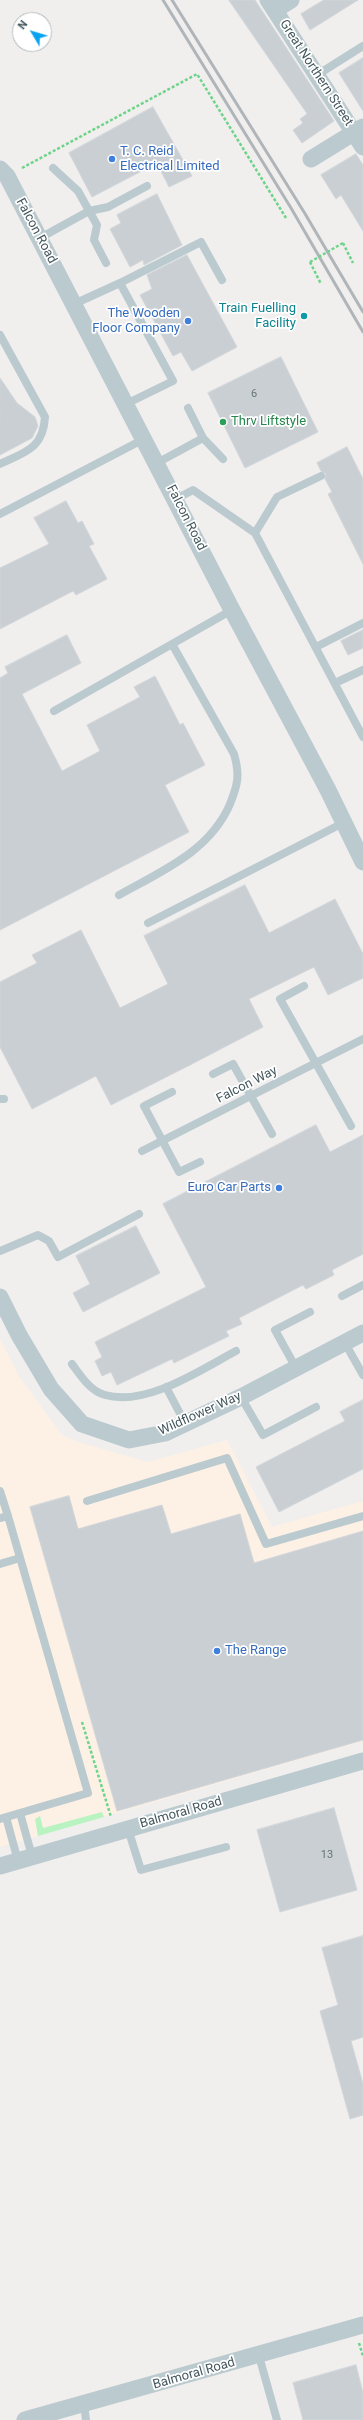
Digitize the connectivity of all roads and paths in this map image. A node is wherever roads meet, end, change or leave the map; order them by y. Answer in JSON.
{"nodes":[{"id":1,"x":291,"y":0,"type":"edge"},
{"id":2,"x":272,"y":5,"type":"edge"},
{"id":3,"x":363,"y":46,"type":"edge"},
{"id":4,"x":317,"y":75,"type":"junction"},
{"id":5,"x":358,"y":130,"type":"edge"},
{"id":6,"x":363,"y":147,"type":"edge"},
{"id":7,"x":311,"y":159,"type":"dead end"},
{"id":8,"x":53,"y":168,"type":"dead end"},
{"id":9,"x":4,"y":172,"type":"edge"},
{"id":10,"x":147,"y":186,"type":"dead end"},
{"id":11,"x":89,"y":211,"type":"junction"},
{"id":12,"x":286,"y":218,"type":"dead end"},
{"id":13,"x":40,"y":238,"type":"junction"},
{"id":14,"x":106,"y":263,"type":"dead end"},
{"id":15,"x":353,"y":263,"type":"dead end"},
{"id":16,"x":222,"y":280,"type":"dead end"},
{"id":17,"x":120,"y":283,"type":"junction"},
{"id":18,"x":321,"y":284,"type":"dead end"},
{"id":19,"x":74,"y":304,"type":"junction"},
{"id":20,"x":0,"y":335,"type":"edge"},
{"id":21,"x":126,"y":404,"type":"junction"},
{"id":22,"x":188,"y":408,"type":"dead end"},
{"id":23,"x":203,"y":438,"type":"junction"},
{"id":24,"x":144,"y":439,"type":"junction"},
{"id":25,"x":223,"y":459,"type":"dead end"},
{"id":26,"x":157,"y":463,"type":"junction"},
{"id":27,"x":0,"y":464,"type":"edge"},
{"id":28,"x":321,"y":476,"type":"dead end"},
{"id":29,"x":176,"y":499,"type":"junction"},
{"id":30,"x":0,"y":514,"type":"edge"},
{"id":31,"x":254,"y":533,"type":"junction"},
{"id":32,"x":232,"y":610,"type":"junction"},
{"id":33,"x":363,"y":623,"type":"edge"},
{"id":34,"x":172,"y":644,"type":"junction"},
{"id":35,"x":316,"y":646,"type":"junction"},
{"id":36,"x":363,"y":670,"type":"edge"},
{"id":37,"x":335,"y":683,"type":"junction"},
{"id":38,"x":54,"y":710,"type":"dead end"},
{"id":39,"x":363,"y":737,"type":"edge"},
{"id":40,"x":343,"y":824,"type":"junction"},
{"id":41,"x":363,"y":862,"type":"edge"},
{"id":42,"x":119,"y":894,"type":"dead end"},
{"id":43,"x":148,"y":923,"type":"dead end"},
{"id":44,"x":304,"y":986,"type":"dead end"},
{"id":45,"x":363,"y":1039,"type":"edge"},
{"id":46,"x":316,"y":1063,"type":"junction"},
{"id":47,"x":212,"y":1074,"type":"dead end"},
{"id":48,"x":172,"y":1092,"type":"dead end"},
{"id":49,"x":250,"y":1097,"type":"junction"},
{"id":50,"x":351,"y":1126,"type":"dead end"},
{"id":51,"x":272,"y":1134,"type":"dead end"},
{"id":52,"x":163,"y":1141,"type":"junction"},
{"id":53,"x":142,"y":1151,"type":"dead end"},
{"id":54,"x":200,"y":1162,"type":"dead end"},
{"id":55,"x":139,"y":1214,"type":"dead end"},
{"id":56,"x":0,"y":1251,"type":"edge"},
{"id":57,"x":363,"y":1286,"type":"edge"},
{"id":58,"x":342,"y":1296,"type":"dead end"},
{"id":59,"x":0,"y":1297,"type":"edge"},
{"id":60,"x":310,"y":1312,"type":"dead end"},
{"id":61,"x":363,"y":1333,"type":"edge"},
{"id":62,"x":344,"y":1343,"type":"junction"},
{"id":63,"x":236,"y":1351,"type":"dead end"},
{"id":64,"x":72,"y":1364,"type":"dead end"},
{"id":65,"x":296,"y":1368,"type":"junction"},
{"id":66,"x":363,"y":1375,"type":"edge"},
{"id":67,"x":166,"y":1387,"type":"junction"},
{"id":68,"x":241,"y":1396,"type":"junction"},
{"id":69,"x":316,"y":1407,"type":"dead end"},
{"id":70,"x":185,"y":1423,"type":"junction"},
{"id":71,"x":0,"y":1491,"type":"edge"},
{"id":72,"x":87,"y":1501,"type":"dead end"},
{"id":73,"x":363,"y":1516,"type":"edge"},
{"id":74,"x":4,"y":1517,"type":"edge"},
{"id":75,"x":20,"y":1558,"type":"junction"},
{"id":76,"x":0,"y":1564,"type":"edge"},
{"id":77,"x":363,"y":1761,"type":"edge"},
{"id":78,"x":20,"y":1813,"type":"junction"},
{"id":79,"x":3,"y":1818,"type":"edge"},
{"id":80,"x":128,"y":1829,"type":"junction"},
{"id":81,"x":226,"y":1847,"type":"dead end"},
{"id":82,"x":25,"y":1858,"type":"junction"},
{"id":83,"x":0,"y":1866,"type":"edge"},
{"id":84,"x":363,"y":2326,"type":"edge"},
{"id":85,"x":259,"y":2356,"type":"junction"},
{"id":86,"x":85,"y":2412,"type":"edge"},
{"id":87,"x":54,"y":2416,"type":"edge"},
{"id":88,"x":24,"y":2420,"type":"edge"},
{"id":89,"x":277,"y":2420,"type":"edge"}],
"edges":[{"from":1,"to":2,"type":"street"},
{"from":2,"to":4,"type":"street","name":"Great Northern Street"},
{"from":3,"to":4,"type":"lane"},
{"from":4,"to":5,"type":"street","name":"Great Northern Street"},
{"from":5,"to":6,"type":"street","name":"Great Northern Street"},
{"from":5,"to":7,"type":"street"},
{"from":8,"to":11,"type":"lane"},
{"from":9,"to":12,"type":"path"},
{"from":9,"to":13,"type":"street","name":"Falcon Road"},
{"from":10,"to":11,"type":"lane"},
{"from":11,"to":13,"type":"lane"},
{"from":11,"to":14,"type":"lane"},
{"from":13,"to":19,"type":"street","name":"Falcon Road"},
{"from":15,"to":18,"type":"path","bridge":true},
{"from":16,"to":17,"type":"lane"},
{"from":17,"to":19,"type":"lane"},
{"from":17,"to":21,"type":"lane"},
{"from":19,"to":21,"type":"street","name":"Falcon Road"},
{"from":20,"to":27,"type":"lane"},
{"from":21,"to":24,"type":"street","name":"Falcon Road"},
{"from":22,"to":23,"type":"lane"},
{"from":23,"to":25,"type":"lane"},
{"from":23,"to":26,"type":"lane"},
{"from":24,"to":26,"type":"street","name":"Falcon Road"},
{"from":24,"to":30,"type":"lane"},
{"from":26,"to":29,"type":"street","name":"Falcon Road"},
{"from":28,"to":31,"type":"lane"},
{"from":29,"to":31,"type":"lane"},
{"from":29,"to":32,"type":"street","name":"Falcon Road"},
{"from":31,"to":35,"type":"lane"},
{"from":32,"to":34,"type":"lane"},
{"from":32,"to":40,"type":"street","name":"Falcon Road"},
{"from":33,"to":35,"type":"lane"},
{"from":34,"to":38,"type":"lane"},
{"from":34,"to":42,"type":"lane"},
{"from":35,"to":37,"type":"lane"},
{"from":36,"to":37,"type":"lane"},
{"from":37,"to":39,"type":"lane"},
{"from":40,"to":41,"type":"street","name":"Falcon Road"},
{"from":40,"to":43,"type":"lane"},
{"from":44,"to":46,"type":"lane"},
{"from":45,"to":46,"type":"lane","name":"Falcon Way"},
{"from":46,"to":49,"type":"lane","name":"Falcon Way"},
{"from":46,"to":50,"type":"lane"},
{"from":47,"to":49,"type":"lane"},
{"from":48,"to":52,"type":"lane"},
{"from":49,"to":51,"type":"lane"},
{"from":49,"to":52,"type":"lane","name":"Falcon Way"},
{"from":52,"to":53,"type":"lane","name":"Falcon Way"},
{"from":52,"to":54,"type":"lane"},
{"from":55,"to":56,"type":"lane"},
{"from":57,"to":58,"type":"lane"},
{"from":59,"to":70,"type":"street","name":"Wildflower Way"},
{"from":60,"to":65,"type":"lane"},
{"from":61,"to":62,"type":"street","name":"Wildflower Way"},
{"from":62,"to":65,"type":"street","name":"Wildflower Way"},
{"from":62,"to":66,"type":"lane"},
{"from":63,"to":67,"type":"lane"},
{"from":64,"to":67,"type":"lane"},
{"from":65,"to":68,"type":"street","name":"Wildflower Way"},
{"from":67,"to":70,"type":"lane"},
{"from":68,"to":69,"type":"lane"},
{"from":68,"to":70,"type":"street","name":"Wildflower Way"},
{"from":71,"to":74,"type":"lane"},
{"from":72,"to":73,"type":"lane"},
{"from":74,"to":75,"type":"lane"},
{"from":75,"to":76,"type":"lane"},
{"from":75,"to":78,"type":"lane"},
{"from":77,"to":80,"type":"street","name":"Balmoral Road"},
{"from":78,"to":79,"type":"lane"},
{"from":78,"to":82,"type":"lane"},
{"from":79,"to":82,"type":"lane"},
{"from":80,"to":81,"type":"lane"},
{"from":80,"to":82,"type":"street","name":"Balmoral Road"},
{"from":82,"to":83,"type":"street","name":"Balmoral Road"},
{"from":84,"to":85,"type":"street","name":"Balmoral Road"},
{"from":85,"to":86,"type":"street","name":"Balmoral Road"},
{"from":85,"to":89,"type":"lane"},
{"from":86,"to":87,"type":"street","name":"Balmoral Road"},
{"from":87,"to":88,"type":"street","name":"Balmoral Road"}]}
